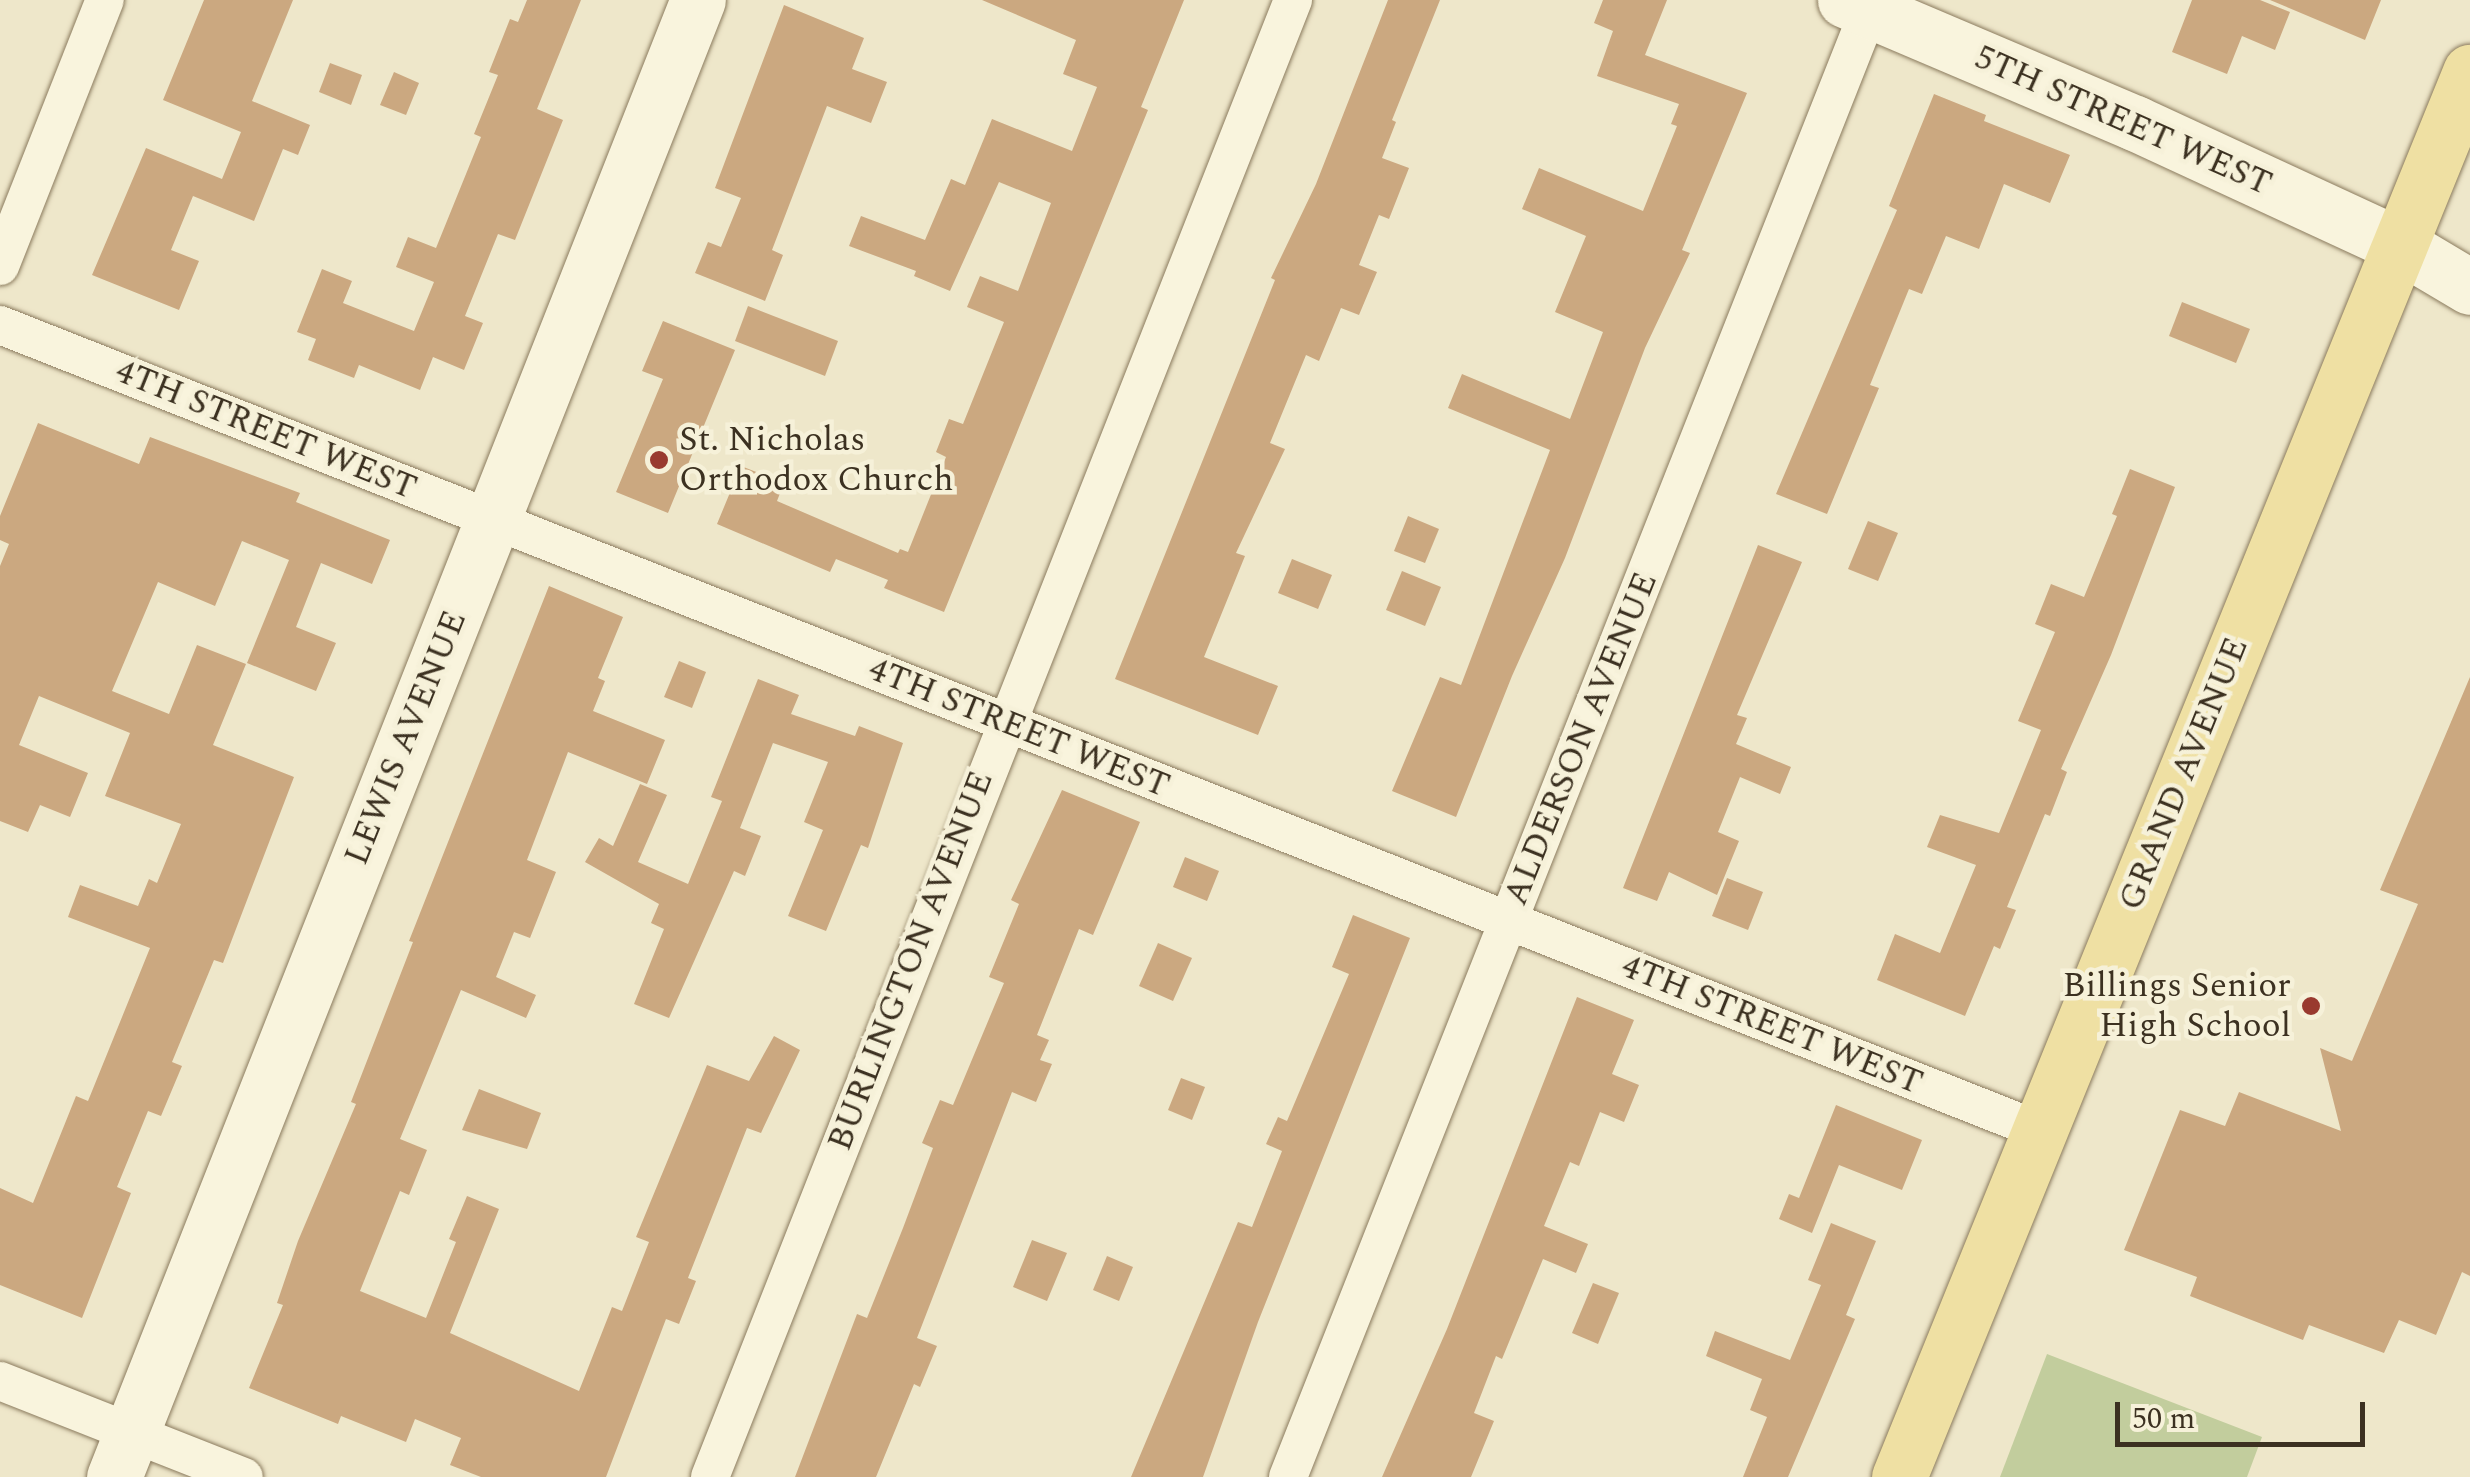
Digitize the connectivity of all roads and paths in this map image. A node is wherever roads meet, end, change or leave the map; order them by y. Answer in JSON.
{"nodes":[{"id":1,"x":105,"y":0,"type":"edge"},
{"id":2,"x":698,"y":0,"type":"edge"},
{"id":3,"x":1293,"y":0,"type":"edge"},
{"id":4,"x":1862,"y":4,"type":"edge"},
{"id":5,"x":2470,"y":72,"type":"edge"},
{"id":6,"x":2401,"y":246,"type":"junction"},
{"id":7,"x":0,"y":266,"type":"edge"},
{"id":8,"x":2470,"y":287,"type":"edge"},
{"id":9,"x":0,"y":325,"type":"edge"},
{"id":10,"x":492,"y":519,"type":"junction"},
{"id":11,"x":1005,"y":722,"type":"junction"},
{"id":12,"x":1508,"y":921,"type":"junction"},
{"id":13,"x":2038,"y":1130,"type":"junction"},
{"id":14,"x":0,"y":1381,"type":"edge"},
{"id":15,"x":122,"y":1455,"type":"edge"},
{"id":16,"x":244,"y":1477,"type":"edge"},
{"id":17,"x":710,"y":1477,"type":"edge"},
{"id":18,"x":1288,"y":1477,"type":"edge"},
{"id":19,"x":1899,"y":1477,"type":"edge"}],
"edges":[{"from":1,"to":7,"type":"street"},
{"from":2,"to":10,"type":"street","name":"LEWIS AVENUE"},
{"from":3,"to":11,"type":"street","name":"BURLINGTON AVENUE"},
{"from":4,"to":6,"type":"street","name":"5TH STREET WEST"},
{"from":4,"to":12,"type":"street","name":"ALDERSON AVENUE"},
{"from":5,"to":6,"type":"main road","name":"GRAND AVENUE"},
{"from":6,"to":8,"type":"street","name":"5TH STREET WEST"},
{"from":6,"to":13,"type":"main road","name":"GRAND AVENUE"},
{"from":9,"to":10,"type":"street","name":"4TH STREET WEST"},
{"from":10,"to":11,"type":"street","name":"4TH STREET WEST"},
{"from":10,"to":15,"type":"street","name":"LEWIS AVENUE"},
{"from":11,"to":12,"type":"street","name":"4TH STREET WEST"},
{"from":11,"to":17,"type":"street","name":"BURLINGTON AVENUE"},
{"from":12,"to":13,"type":"street","name":"4TH STREET WEST"},
{"from":12,"to":18,"type":"street","name":"ALDERSON AVENUE"},
{"from":13,"to":19,"type":"main road","name":"GRAND AVENUE"},
{"from":14,"to":15,"type":"street"},
{"from":15,"to":16,"type":"street"}]}
